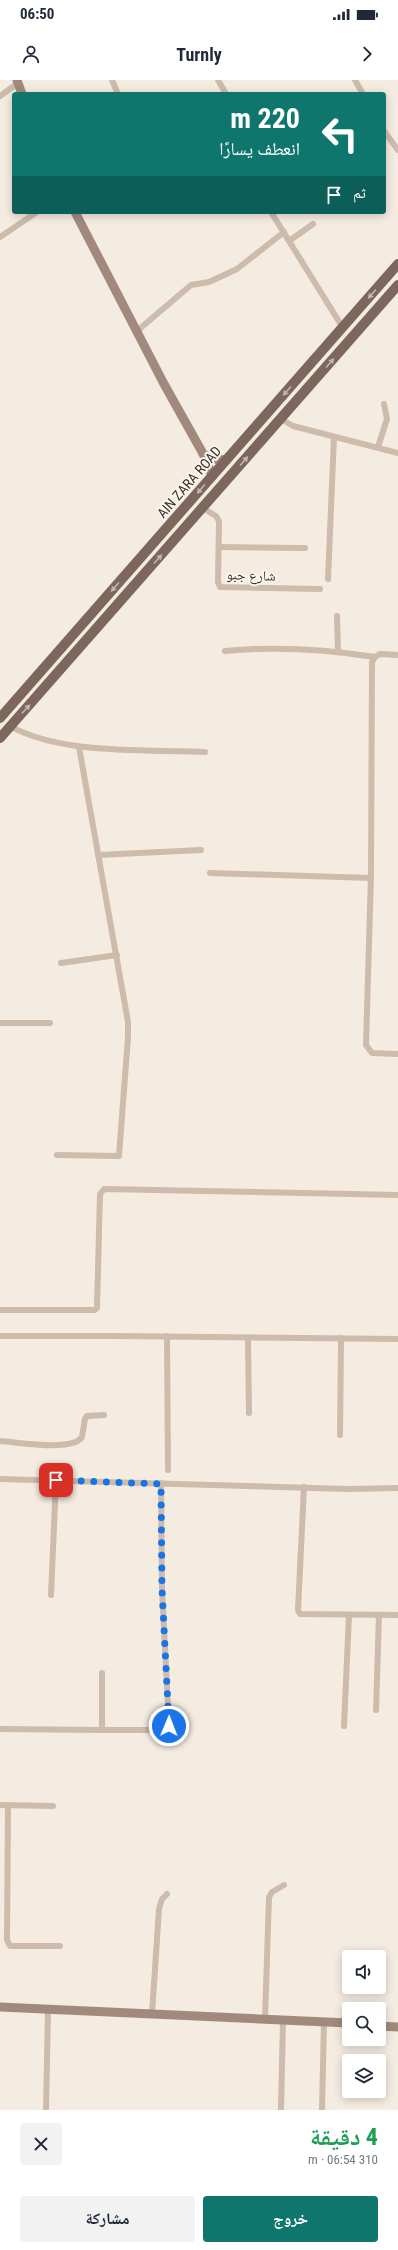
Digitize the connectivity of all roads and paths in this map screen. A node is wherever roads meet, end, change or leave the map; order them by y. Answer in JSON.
{"nodes":[{"id":1,"x":112,"y":80,"type":"edge"},
{"id":2,"x":218,"y":80,"type":"edge"},
{"id":3,"x":355,"y":80,"type":"edge"},
{"id":4,"x":17,"y":81,"type":"edge"},
{"id":5,"x":21,"y":92,"type":"edge"},
{"id":6,"x":117,"y":92,"type":"edge"},
{"id":7,"x":225,"y":92,"type":"edge"},
{"id":8,"x":362,"y":92,"type":"edge"},
{"id":9,"x":0,"y":96,"type":"edge"},
{"id":10,"x":386,"y":133,"type":"edge"},
{"id":11,"x":397,"y":146,"type":"edge"},
{"id":12,"x":34,"y":214,"type":"edge"},
{"id":13,"x":76,"y":214,"type":"edge"},
{"id":14,"x":272,"y":214,"type":"edge"},
{"id":15,"x":313,"y":224,"type":"dead end"},
{"id":16,"x":284,"y":232,"type":"junction"},
{"id":17,"x":0,"y":237,"type":"edge"},
{"id":18,"x":289,"y":241,"type":"junction"},
{"id":19,"x":398,"y":264,"type":"edge"},
{"id":20,"x":398,"y":285,"type":"edge"},
{"id":21,"x":343,"y":328,"type":"junction"},
{"id":22,"x":137,"y":331,"type":"junction"},
{"id":23,"x":384,"y":404,"type":"dead end"},
{"id":24,"x":281,"y":419,"type":"junction"},
{"id":25,"x":334,"y":437,"type":"junction"},
{"id":26,"x":378,"y":447,"type":"junction"},
{"id":27,"x":398,"y":453,"type":"edge"},
{"id":28,"x":203,"y":454,"type":"junction"},
{"id":29,"x":226,"y":460,"type":"junction"},
{"id":30,"x":212,"y":476,"type":"junction"},
{"id":31,"x":203,"y":508,"type":"junction"},
{"id":32,"x":219,"y":547,"type":"junction"},
{"id":33,"x":305,"y":548,"type":"dead end"},
{"id":34,"x":328,"y":579,"type":"dead end"},
{"id":35,"x":320,"y":589,"type":"dead end"},
{"id":36,"x":337,"y":616,"type":"dead end"},
{"id":37,"x":225,"y":651,"type":"dead end"},
{"id":38,"x":338,"y":651,"type":"junction"},
{"id":39,"x":398,"y":655,"type":"edge"},
{"id":40,"x":375,"y":657,"type":"junction"},
{"id":41,"x":0,"y":718,"type":"edge"},
{"id":42,"x":10,"y":726,"type":"junction"},
{"id":43,"x":0,"y":738,"type":"edge"},
{"id":44,"x":79,"y":747,"type":"junction"},
{"id":45,"x":205,"y":752,"type":"dead end"},
{"id":46,"x":201,"y":850,"type":"dead end"},
{"id":47,"x":98,"y":855,"type":"junction"},
{"id":48,"x":210,"y":873,"type":"dead end"},
{"id":49,"x":371,"y":878,"type":"junction"},
{"id":50,"x":117,"y":955,"type":"junction"},
{"id":51,"x":61,"y":963,"type":"dead end"},
{"id":52,"x":0,"y":1023,"type":"edge"},
{"id":53,"x":50,"y":1023,"type":"dead end"},
{"id":54,"x":398,"y":1054,"type":"edge"},
{"id":55,"x":57,"y":1155,"type":"dead end"},
{"id":56,"x":398,"y":1195,"type":"edge"},
{"id":57,"x":0,"y":1310,"type":"edge"},
{"id":58,"x":0,"y":1336,"type":"edge"},
{"id":59,"x":167,"y":1336,"type":"junction"},
{"id":60,"x":248,"y":1338,"type":"junction"},
{"id":61,"x":341,"y":1338,"type":"junction"},
{"id":62,"x":398,"y":1339,"type":"edge"},
{"id":63,"x":249,"y":1413,"type":"dead end"},
{"id":64,"x":104,"y":1415,"type":"dead end"},
{"id":65,"x":340,"y":1435,"type":"dead end"},
{"id":66,"x":0,"y":1441,"type":"edge"},
{"id":67,"x":168,"y":1470,"type":"dead end"},
{"id":68,"x":0,"y":1479,"type":"edge"},
{"id":69,"x":56,"y":1480,"type":"junction"},
{"id":70,"x":161,"y":1484,"type":"junction"},
{"id":71,"x":304,"y":1487,"type":"junction"},
{"id":72,"x":398,"y":1488,"type":"edge"},
{"id":73,"x":51,"y":1595,"type":"dead end"},
{"id":74,"x":349,"y":1615,"type":"junction"},
{"id":75,"x":379,"y":1615,"type":"junction"},
{"id":76,"x":398,"y":1615,"type":"edge"},
{"id":77,"x":102,"y":1672,"type":"dead end"},
{"id":78,"x":376,"y":1710,"type":"dead end"},
{"id":79,"x":344,"y":1726,"type":"dead end"},
{"id":80,"x":0,"y":1729,"type":"edge"},
{"id":81,"x":102,"y":1730,"type":"junction"},
{"id":82,"x":0,"y":1805,"type":"edge"},
{"id":83,"x":8,"y":1805,"type":"junction"},
{"id":84,"x":53,"y":1806,"type":"dead end"},
{"id":85,"x":284,"y":1885,"type":"dead end"},
{"id":86,"x":167,"y":1894,"type":"dead end"},
{"id":87,"x":60,"y":1946,"type":"dead end"},
{"id":88,"x":0,"y":2007,"type":"edge"},
{"id":89,"x":48,"y":2009,"type":"junction"},
{"id":90,"x":152,"y":2014,"type":"junction"},
{"id":91,"x":265,"y":2019,"type":"junction"},
{"id":92,"x":282,"y":2020,"type":"junction"},
{"id":93,"x":324,"y":2022,"type":"junction"},
{"id":94,"x":342,"y":2023,"type":"edge"},
{"id":95,"x":386,"y":2026,"type":"edge"},
{"id":96,"x":398,"y":2027,"type":"edge"},
{"id":97,"x":46,"y":2110,"type":"edge"},
{"id":98,"x":281,"y":2110,"type":"edge"},
{"id":99,"x":322,"y":2110,"type":"edge"}],
"edges":[{"from":1,"to":6,"type":"street"},
{"from":2,"to":7,"type":"street"},
{"from":3,"to":8,"type":"street"},
{"from":4,"to":5,"type":"main road"},
{"from":4,"to":9,"type":"street"},
{"from":10,"to":11,"type":"street"},
{"from":12,"to":17,"type":"street"},
{"from":13,"to":22,"type":"main road"},
{"from":14,"to":16,"type":"street"},
{"from":15,"to":18,"type":"street"},
{"from":16,"to":18,"type":"street"},
{"from":16,"to":22,"type":"street"},
{"from":18,"to":21,"type":"street"},
{"from":19,"to":21,"type":"main road","name":"AIN ZARA ROAD","one_way":true},
{"from":24,"to":20,"type":"main road","name":"AIN ZARA ROAD","one_way":true},
{"from":21,"to":29,"type":"main road","name":"AIN ZARA ROAD","one_way":true},
{"from":22,"to":28,"type":"main road"},
{"from":23,"to":26,"type":"street"},
{"from":24,"to":25,"type":"street"},
{"from":31,"to":24,"type":"main road","name":"AIN ZARA ROAD","one_way":true},
{"from":25,"to":26,"type":"street"},
{"from":25,"to":34,"type":"street"},
{"from":26,"to":27,"type":"street"},
{"from":28,"to":29,"type":"main road"},
{"from":28,"to":30,"type":"main road"},
{"from":29,"to":30,"type":"main road","name":"AIN ZARA ROAD"},
{"from":30,"to":41,"type":"main road","name":"AIN ZARA ROAD","one_way":true},
{"from":31,"to":32,"type":"street","name":"شارع جبو"},
{"from":42,"to":31,"type":"main road","name":"AIN ZARA ROAD","one_way":true},
{"from":32,"to":33,"type":"street"},
{"from":32,"to":35,"type":"street","name":"شارع جبو"},
{"from":36,"to":38,"type":"street"},
{"from":37,"to":38,"type":"street"},
{"from":38,"to":40,"type":"street"},
{"from":39,"to":40,"type":"street"},
{"from":40,"to":49,"type":"street"},
{"from":42,"to":43,"type":"main road","name":"AIN ZARA ROAD"},
{"from":42,"to":44,"type":"street"},
{"from":44,"to":45,"type":"street"},
{"from":44,"to":47,"type":"street"},
{"from":46,"to":47,"type":"street"},
{"from":47,"to":50,"type":"street"},
{"from":48,"to":49,"type":"street"},
{"from":49,"to":54,"type":"street"},
{"from":50,"to":51,"type":"street"},
{"from":50,"to":55,"type":"street"},
{"from":52,"to":53,"type":"street"},
{"from":56,"to":57,"type":"street"},
{"from":58,"to":59,"type":"street"},
{"from":59,"to":60,"type":"street"},
{"from":59,"to":67,"type":"street"},
{"from":60,"to":61,"type":"street"},
{"from":60,"to":63,"type":"street"},
{"from":61,"to":62,"type":"street"},
{"from":61,"to":65,"type":"street"},
{"from":64,"to":66,"type":"street"},
{"from":68,"to":69,"type":"street"},
{"from":69,"to":70,"type":"street"},
{"from":69,"to":73,"type":"street"},
{"from":70,"to":71,"type":"street"},
{"from":70,"to":81,"type":"street"},
{"from":71,"to":72,"type":"street"},
{"from":71,"to":74,"type":"street"},
{"from":74,"to":75,"type":"street"},
{"from":74,"to":79,"type":"street"},
{"from":75,"to":76,"type":"street"},
{"from":75,"to":78,"type":"street"},
{"from":77,"to":81,"type":"street"},
{"from":80,"to":81,"type":"street"},
{"from":82,"to":83,"type":"street"},
{"from":83,"to":84,"type":"street"},
{"from":83,"to":87,"type":"street"},
{"from":85,"to":91,"type":"street"},
{"from":86,"to":90,"type":"street"},
{"from":88,"to":89,"type":"main road"},
{"from":89,"to":90,"type":"main road"},
{"from":89,"to":97,"type":"street"},
{"from":90,"to":91,"type":"main road"},
{"from":91,"to":92,"type":"main road"},
{"from":92,"to":93,"type":"main road"},
{"from":92,"to":98,"type":"street"},
{"from":93,"to":94,"type":"main road"},
{"from":93,"to":99,"type":"street"},
{"from":95,"to":96,"type":"main road"}]}
